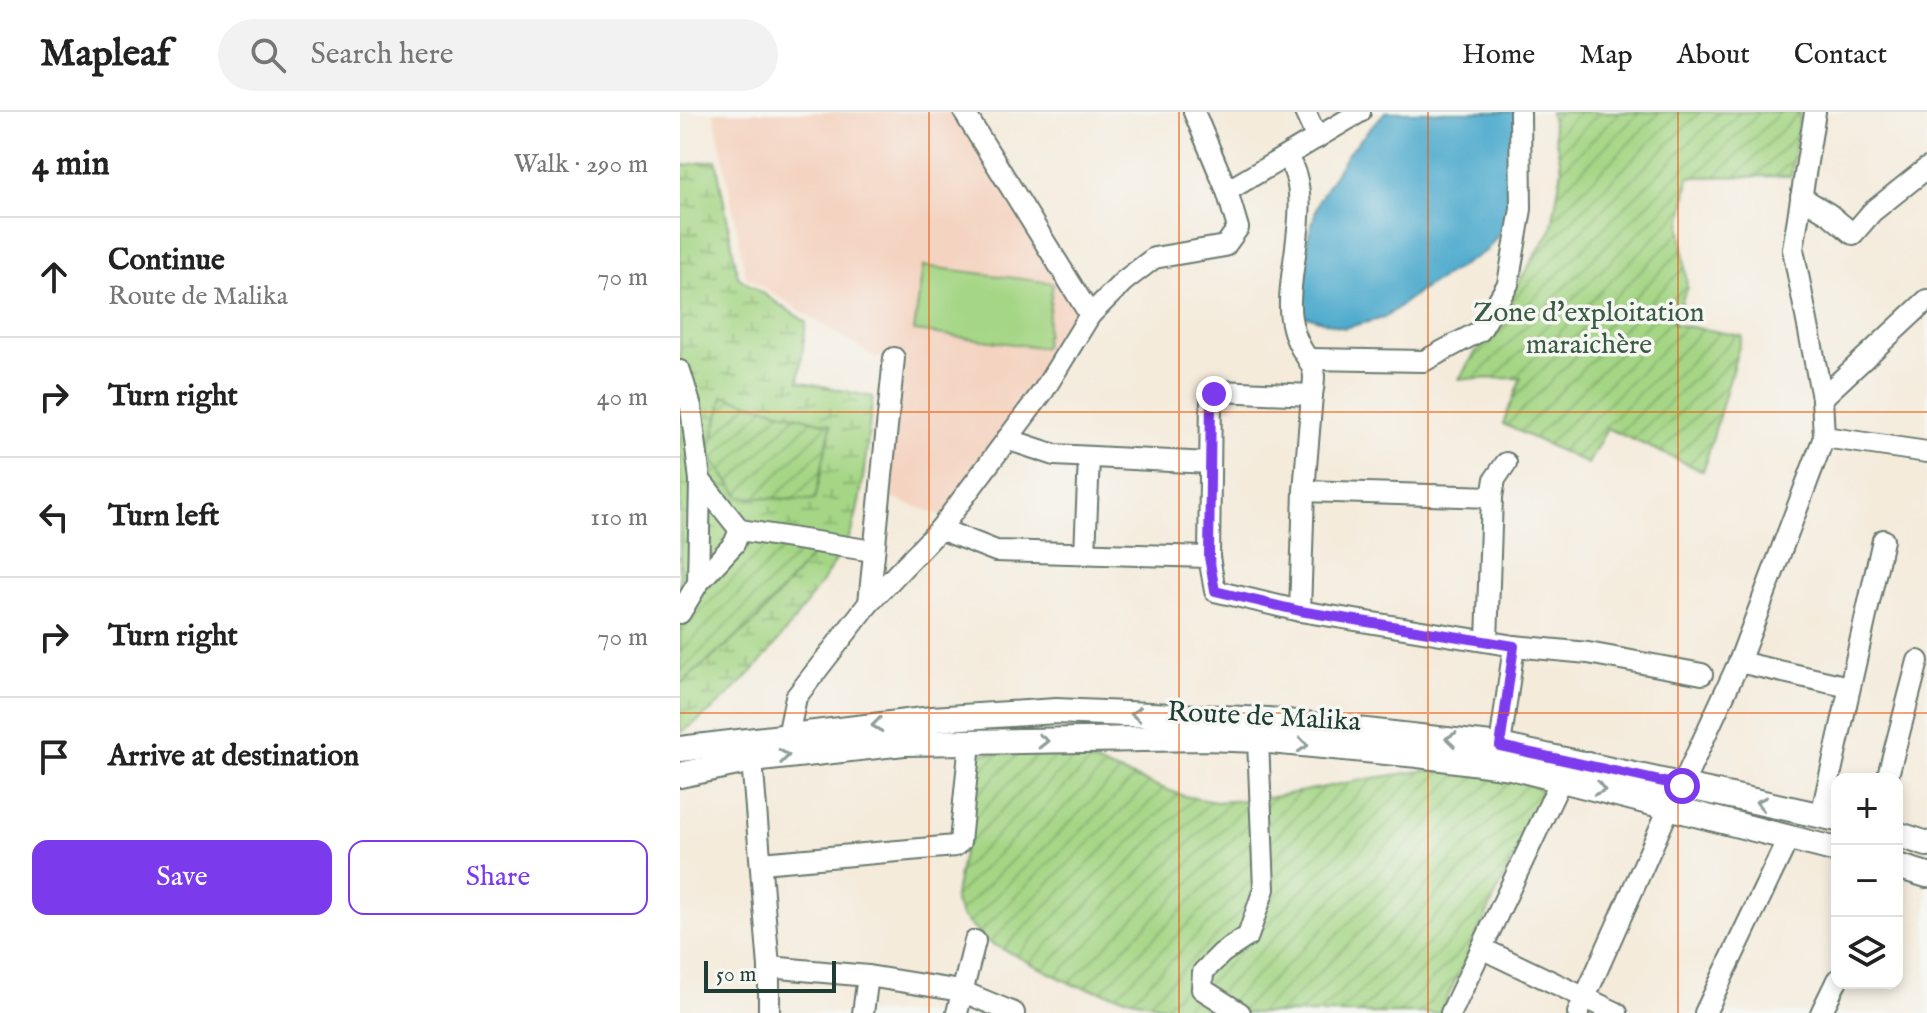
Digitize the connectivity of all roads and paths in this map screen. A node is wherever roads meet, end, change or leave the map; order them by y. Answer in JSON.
{"nodes":[{"id":1,"x":964,"y":112,"type":"edge"},
{"id":2,"x":1194,"y":112,"type":"edge"},
{"id":3,"x":1305,"y":112,"type":"edge"},
{"id":4,"x":1360,"y":112,"type":"edge"},
{"id":5,"x":1520,"y":112,"type":"edge"},
{"id":6,"x":1815,"y":112,"type":"edge"},
{"id":7,"x":1317,"y":138,"type":"junction"},
{"id":8,"x":1286,"y":157,"type":"junction"},
{"id":9,"x":1927,"y":168,"type":"edge"},
{"id":10,"x":1227,"y":191,"type":"junction"},
{"id":11,"x":1801,"y":197,"type":"junction"},
{"id":12,"x":1927,"y":300,"type":"edge"},
{"id":13,"x":1090,"y":315,"type":"junction"},
{"id":14,"x":894,"y":358,"type":"dead end"},
{"id":15,"x":1310,"y":359,"type":"junction"},
{"id":16,"x":680,"y":371,"type":"edge"},
{"id":17,"x":1312,"y":395,"type":"junction"},
{"id":18,"x":1822,"y":398,"type":"junction"},
{"id":19,"x":1824,"y":437,"type":"junction"},
{"id":20,"x":1007,"y":439,"type":"junction"},
{"id":21,"x":1927,"y":452,"type":"edge"},
{"id":22,"x":1089,"y":457,"type":"junction"},
{"id":23,"x":1209,"y":463,"type":"junction"},
{"id":24,"x":1506,"y":463,"type":"dead end"},
{"id":25,"x":700,"y":480,"type":"junction"},
{"id":26,"x":1304,"y":491,"type":"junction"},
{"id":27,"x":1492,"y":497,"type":"junction"},
{"id":28,"x":940,"y":529,"type":"junction"},
{"id":29,"x":740,"y":530,"type":"junction"},
{"id":30,"x":1883,"y":540,"type":"dead end"},
{"id":31,"x":873,"y":551,"type":"junction"},
{"id":32,"x":1085,"y":554,"type":"junction"},
{"id":33,"x":1209,"y":557,"type":"junction"},
{"id":34,"x":698,"y":583,"type":"junction"},
{"id":35,"x":869,"y":603,"type":"junction"},
{"id":36,"x":1300,"y":611,"type":"junction"},
{"id":37,"x":680,"y":613,"type":"edge"},
{"id":38,"x":1487,"y":641,"type":"junction"},
{"id":39,"x":1514,"y":646,"type":"junction"},
{"id":40,"x":1918,"y":661,"type":"dead end"},
{"id":41,"x":1739,"y":662,"type":"junction"},
{"id":42,"x":1702,"y":674,"type":"dead end"},
{"id":43,"x":1849,"y":687,"type":"junction"},
{"id":44,"x":788,"y":736,"type":"junction"},
{"id":45,"x":1258,"y":740,"type":"junction"},
{"id":46,"x":970,"y":742,"type":"junction"},
{"id":47,"x":1500,"y":746,"type":"junction"},
{"id":48,"x":680,"y":749,"type":"edge"},
{"id":49,"x":752,"y":760,"type":"junction"},
{"id":50,"x":1889,"y":773,"type":"edge"},
{"id":51,"x":680,"y":775,"type":"edge"},
{"id":52,"x":1561,"y":780,"type":"junction"},
{"id":53,"x":1676,"y":796,"type":"junction"},
{"id":54,"x":1829,"y":817,"type":"edge"},
{"id":55,"x":1903,"y":836,"type":"edge"},
{"id":56,"x":1789,"y":837,"type":"junction"},
{"id":57,"x":1927,"y":844,"type":"edge"},
{"id":58,"x":1831,"y":848,"type":"edge"},
{"id":59,"x":761,"y":863,"type":"junction"},
{"id":60,"x":1903,"y":868,"type":"edge"},
{"id":61,"x":1927,"y":875,"type":"edge"},
{"id":62,"x":975,"y":941,"type":"dead end"},
{"id":63,"x":1483,"y":949,"type":"junction"},
{"id":64,"x":769,"y":967,"type":"junction"},
{"id":65,"x":868,"y":976,"type":"junction"},
{"id":66,"x":1833,"y":989,"type":"edge"},
{"id":67,"x":961,"y":991,"type":"junction"},
{"id":68,"x":1581,"y":1006,"type":"edge"},
{"id":69,"x":769,"y":1013,"type":"edge"},
{"id":70,"x":863,"y":1013,"type":"edge"},
{"id":71,"x":957,"y":1013,"type":"edge"},
{"id":72,"x":1014,"y":1013,"type":"edge"},
{"id":73,"x":1240,"y":1013,"type":"edge"},
{"id":74,"x":1451,"y":1013,"type":"edge"},
{"id":75,"x":1617,"y":1013,"type":"edge"},
{"id":76,"x":1705,"y":1013,"type":"edge"},
{"id":77,"x":1821,"y":1013,"type":"edge"}],
"edges":[{"from":1,"to":13,"type":"street"},
{"from":2,"to":10,"type":"street"},
{"from":3,"to":7,"type":"street"},
{"from":4,"to":7,"type":"street"},
{"from":5,"to":15,"type":"street"},
{"from":6,"to":11,"type":"street"},
{"from":7,"to":8,"type":"street"},
{"from":8,"to":10,"type":"street"},
{"from":8,"to":15,"type":"street"},
{"from":9,"to":11,"type":"street"},
{"from":10,"to":13,"type":"street"},
{"from":11,"to":18,"type":"street"},
{"from":12,"to":18,"type":"street"},
{"from":13,"to":20,"type":"street"},
{"from":14,"to":31,"type":"street"},
{"from":15,"to":17,"type":"street"},
{"from":16,"to":25,"type":"street"},
{"from":17,"to":23,"type":"street"},
{"from":17,"to":26,"type":"street"},
{"from":18,"to":19,"type":"street"},
{"from":19,"to":21,"type":"street"},
{"from":19,"to":41,"type":"street"},
{"from":20,"to":22,"type":"street"},
{"from":20,"to":28,"type":"street"},
{"from":22,"to":23,"type":"street"},
{"from":22,"to":32,"type":"street"},
{"from":23,"to":33,"type":"street"},
{"from":24,"to":27,"type":"street"},
{"from":25,"to":29,"type":"street"},
{"from":25,"to":34,"type":"street"},
{"from":26,"to":27,"type":"street"},
{"from":26,"to":36,"type":"street"},
{"from":27,"to":38,"type":"street"},
{"from":28,"to":32,"type":"street"},
{"from":28,"to":35,"type":"street"},
{"from":29,"to":31,"type":"street"},
{"from":29,"to":34,"type":"street"},
{"from":30,"to":43,"type":"street"},
{"from":31,"to":35,"type":"street"},
{"from":32,"to":33,"type":"street"},
{"from":33,"to":36,"type":"street"},
{"from":34,"to":37,"type":"street"},
{"from":35,"to":44,"type":"street"},
{"from":36,"to":38,"type":"street"},
{"from":38,"to":39,"type":"street"},
{"from":39,"to":42,"type":"street"},
{"from":39,"to":47,"type":"street"},
{"from":40,"to":50,"type":"street"},
{"from":41,"to":43,"type":"street"},
{"from":41,"to":53,"type":"street"},
{"from":43,"to":54,"type":"street"},
{"from":47,"to":44,"type":"main road","name":"Route de Malika","one_way":true},
{"from":44,"to":48,"type":"main road","name":"Route de Malika"},
{"from":46,"to":45,"type":"main road","name":"Route de Malika","one_way":true},
{"from":45,"to":52,"type":"main road","name":"Route de Malika","one_way":true},
{"from":45,"to":73,"type":"street"},
{"from":49,"to":46,"type":"main road","name":"Route de Malika","one_way":true},
{"from":46,"to":59,"type":"street"},
{"from":47,"to":53,"type":"main road","name":"Route de Malika"},
{"from":49,"to":51,"type":"main road","name":"Route de Malika"},
{"from":49,"to":59,"type":"street"},
{"from":52,"to":53,"type":"main road","name":"Route de Malika","one_way":true},
{"from":52,"to":63,"type":"street"},
{"from":54,"to":53,"type":"main road","name":"Route de Malika","one_way":true},
{"from":53,"to":56,"type":"main road","name":"Route de Malika"},
{"from":53,"to":68,"type":"street"},
{"from":55,"to":57,"type":"main road"},
{"from":56,"to":58,"type":"main road","name":"Route de Malika"},
{"from":56,"to":76,"type":"street"},
{"from":59,"to":64,"type":"street"},
{"from":60,"to":61,"type":"main road"},
{"from":62,"to":67,"type":"street"},
{"from":63,"to":68,"type":"street"},
{"from":63,"to":74,"type":"street"},
{"from":64,"to":65,"type":"street"},
{"from":64,"to":69,"type":"street"},
{"from":65,"to":67,"type":"street"},
{"from":65,"to":70,"type":"street"},
{"from":66,"to":77,"type":"street"},
{"from":67,"to":71,"type":"street"},
{"from":67,"to":72,"type":"street"},
{"from":68,"to":75,"type":"street"}]}
